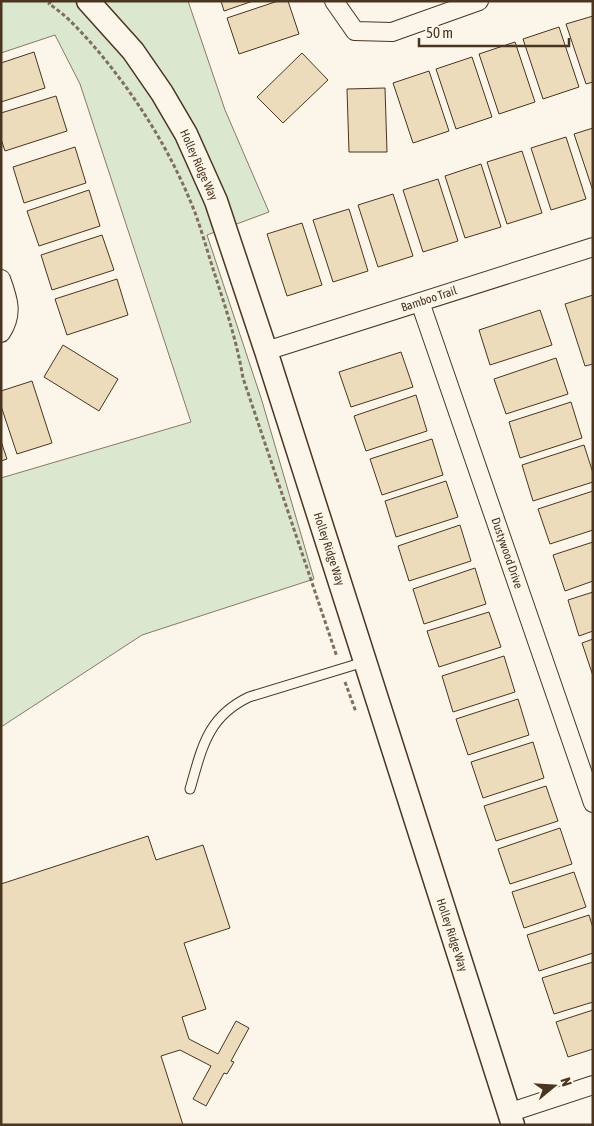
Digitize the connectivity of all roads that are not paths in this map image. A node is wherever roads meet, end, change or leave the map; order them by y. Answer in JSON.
{"nodes":[{"id":1,"x":88,"y":1,"type":"edge"},
{"id":2,"x":334,"y":1,"type":"edge"},
{"id":3,"x":479,"y":1,"type":"edge"},
{"id":4,"x":593,"y":247,"type":"edge"},
{"id":5,"x":1,"y":278,"type":"edge"},
{"id":6,"x":420,"y":302,"type":"junction"},
{"id":7,"x":1,"y":333,"type":"edge"},
{"id":8,"x":266,"y":351,"type":"junction"},
{"id":9,"x":365,"y":662,"type":"junction"},
{"id":10,"x":190,"y":788,"type":"dead end"},
{"id":11,"x":593,"y":803,"type":"edge"},
{"id":12,"x":593,"y":1085,"type":"edge"},
{"id":13,"x":511,"y":1119,"type":"edge"}],
"edges":[{"from":1,"to":8,"type":"street","name":"Holley Ridge Way"},
{"from":2,"to":3,"type":"street"},
{"from":4,"to":6,"type":"street","name":"Bamboo Trail"},
{"from":5,"to":7,"type":"street"},
{"from":6,"to":8,"type":"street","name":"Bamboo Trail"},
{"from":6,"to":11,"type":"street","name":"Dustywood Drive"},
{"from":8,"to":9,"type":"street","name":"Holley Ridge Way"},
{"from":9,"to":10,"type":"lane"},
{"from":9,"to":13,"type":"street","name":"Holley Ridge Way"},
{"from":12,"to":13,"type":"street"}]}
